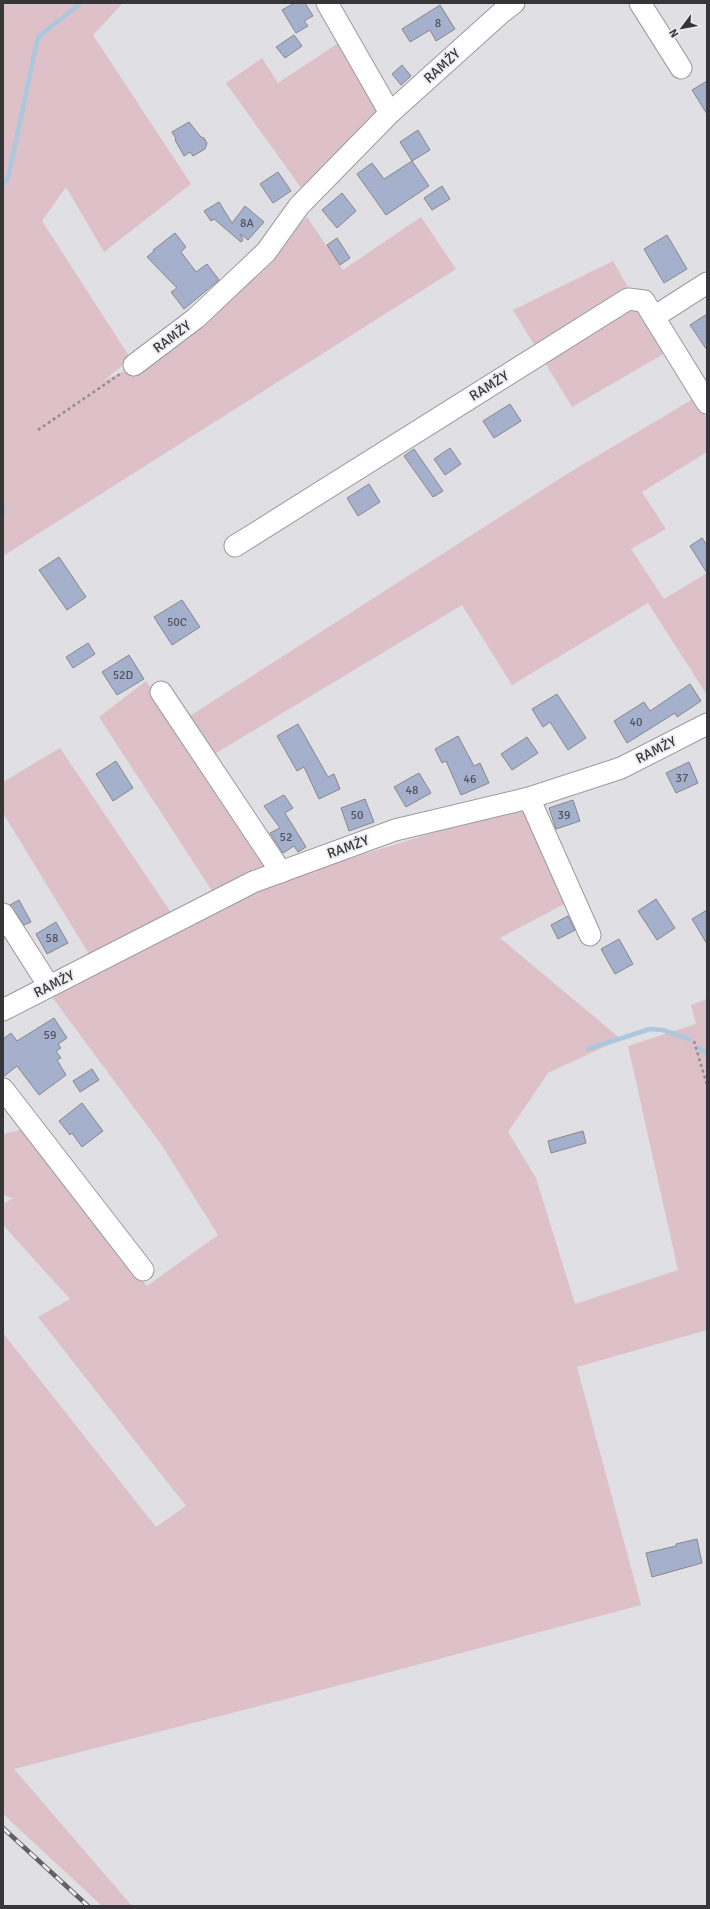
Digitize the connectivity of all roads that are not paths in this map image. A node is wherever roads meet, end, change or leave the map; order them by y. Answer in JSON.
{"nodes":[{"id":1,"x":327,"y":3,"type":"edge"},
{"id":2,"x":514,"y":3,"type":"edge"},
{"id":3,"x":640,"y":3,"type":"edge"},
{"id":4,"x":681,"y":68,"type":"dead end"},
{"id":5,"x":390,"y":113,"type":"junction"},
{"id":6,"x":707,"y":282,"type":"edge"},
{"id":7,"x":654,"y":317,"type":"junction"},
{"id":8,"x":134,"y":365,"type":"road end"},
{"id":9,"x":707,"y":402,"type":"edge"},
{"id":10,"x":236,"y":546,"type":"dead end"},
{"id":11,"x":161,"y":692,"type":"dead end"},
{"id":12,"x":707,"y":724,"type":"edge"},
{"id":13,"x":529,"y":798,"type":"junction"},
{"id":14,"x":281,"y":872,"type":"junction"},
{"id":15,"x":3,"y":914,"type":"edge"},
{"id":16,"x":590,"y":935,"type":"dead end"},
{"id":17,"x":49,"y":986,"type":"junction"},
{"id":18,"x":3,"y":1010,"type":"edge"},
{"id":19,"x":3,"y":1089,"type":"edge"},
{"id":20,"x":143,"y":1270,"type":"dead end"}],
"edges":[{"from":1,"to":5,"type":"street"},
{"from":2,"to":5,"type":"street","name":"RAMŻY"},
{"from":3,"to":4,"type":"street"},
{"from":5,"to":8,"type":"street","name":"RAMŻY"},
{"from":6,"to":7,"type":"street"},
{"from":7,"to":9,"type":"street","name":"RAMŻY"},
{"from":7,"to":10,"type":"street","name":"RAMŻY"},
{"from":11,"to":14,"type":"street"},
{"from":12,"to":13,"type":"street","name":"RAMŻY"},
{"from":13,"to":14,"type":"street","name":"RAMŻY"},
{"from":13,"to":16,"type":"street"},
{"from":14,"to":17,"type":"street","name":"RAMŻY"},
{"from":15,"to":17,"type":"street"},
{"from":17,"to":18,"type":"street","name":"RAMŻY"},
{"from":19,"to":20,"type":"street"}]}
